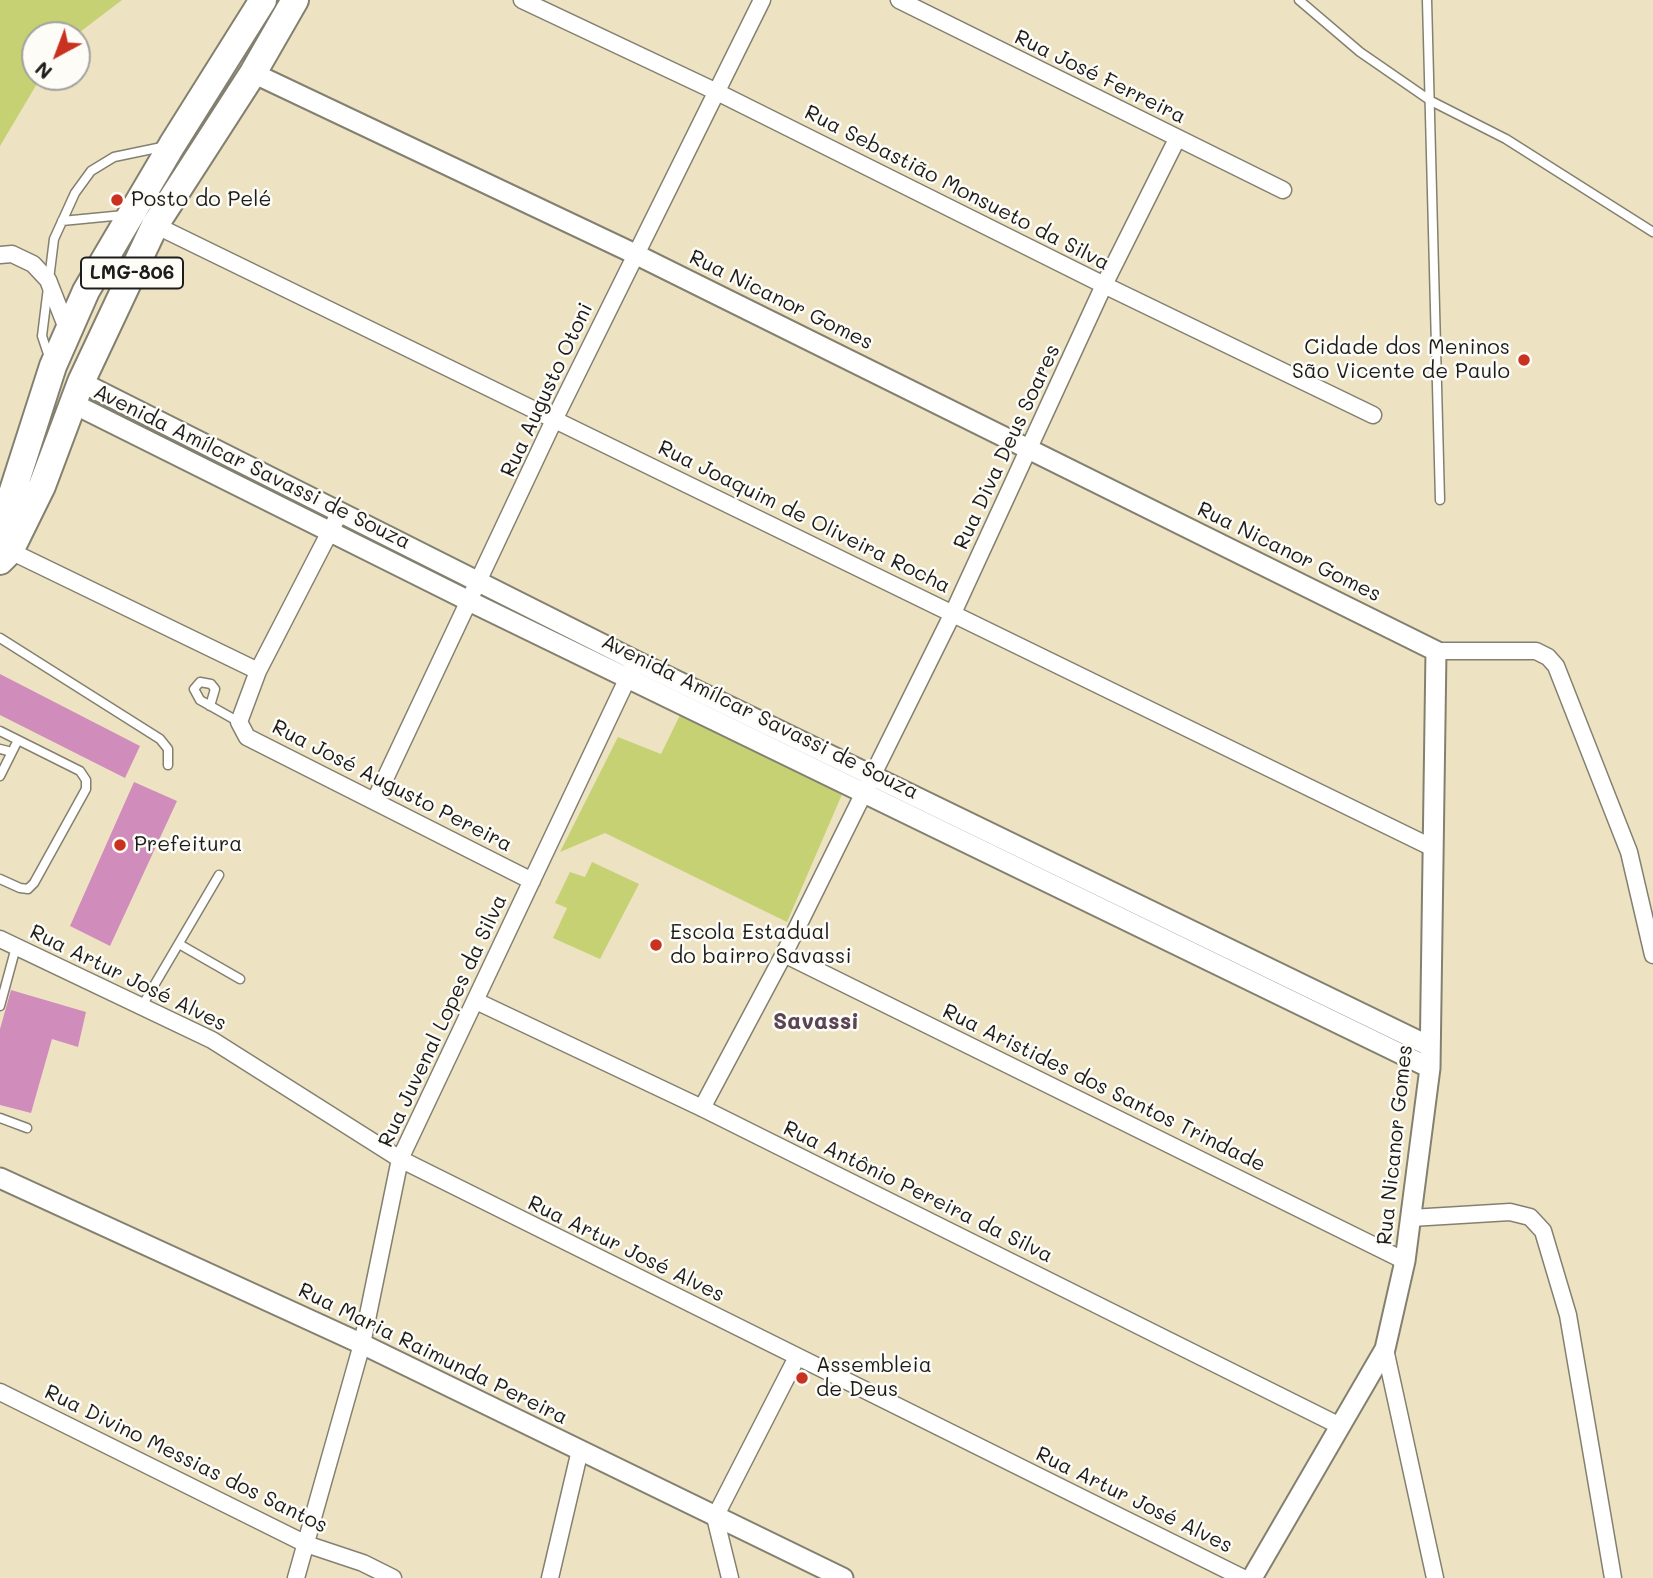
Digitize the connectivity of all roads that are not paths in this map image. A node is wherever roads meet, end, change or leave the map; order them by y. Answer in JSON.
{"nodes":[{"id":1,"x":263,"y":0,"type":"edge"},
{"id":2,"x":295,"y":0,"type":"edge"},
{"id":3,"x":522,"y":0,"type":"edge"},
{"id":4,"x":762,"y":0,"type":"edge"},
{"id":5,"x":899,"y":0,"type":"edge"},
{"id":6,"x":1299,"y":0,"type":"edge"},
{"id":7,"x":1427,"y":0,"type":"edge"},
{"id":8,"x":253,"y":73,"type":"junction"},
{"id":9,"x":717,"y":92,"type":"junction"},
{"id":10,"x":1431,"y":101,"type":"junction"},
{"id":11,"x":1177,"y":139,"type":"junction"},
{"id":12,"x":173,"y":145,"type":"junction"},
{"id":13,"x":1283,"y":190,"type":"dead end"},
{"id":14,"x":130,"y":214,"type":"junction"},
{"id":15,"x":62,"y":221,"type":"junction"},
{"id":16,"x":155,"y":225,"type":"junction"},
{"id":17,"x":1653,"y":232,"type":"edge"},
{"id":18,"x":635,"y":254,"type":"junction"},
{"id":19,"x":0,"y":255,"type":"edge"},
{"id":20,"x":48,"y":281,"type":"junction"},
{"id":21,"x":1104,"y":285,"type":"junction"},
{"id":22,"x":68,"y":331,"type":"junction"},
{"id":23,"x":53,"y":366,"type":"junction"},
{"id":24,"x":77,"y":393,"type":"junction"},
{"id":25,"x":1374,"y":415,"type":"dead end"},
{"id":26,"x":555,"y":418,"type":"junction"},
{"id":27,"x":1031,"y":449,"type":"junction"},
{"id":28,"x":11,"y":459,"type":"edge"},
{"id":29,"x":1440,"y":500,"type":"dead end"},
{"id":30,"x":335,"y":522,"type":"junction"},
{"id":31,"x":3,"y":547,"type":"edge"},
{"id":32,"x":480,"y":582,"type":"junction"},
{"id":33,"x":471,"y":602,"type":"junction"},
{"id":34,"x":953,"y":612,"type":"junction"},
{"id":35,"x":0,"y":638,"type":"edge"},
{"id":36,"x":1436,"y":651,"type":"junction"},
{"id":37,"x":632,"y":669,"type":"junction"},
{"id":38,"x":258,"y":671,"type":"junction"},
{"id":39,"x":210,"y":706,"type":"dead end"},
{"id":40,"x":239,"y":722,"type":"junction"},
{"id":41,"x":0,"y":731,"type":"edge"},
{"id":42,"x":18,"y":740,"type":"junction"},
{"id":43,"x":0,"y":749,"type":"edge"},
{"id":44,"x":12,"y":752,"type":"junction"},
{"id":45,"x":168,"y":765,"type":"dead end"},
{"id":46,"x":0,"y":776,"type":"edge"},
{"id":47,"x":866,"y":784,"type":"junction"},
{"id":48,"x":375,"y":800,"type":"junction"},
{"id":49,"x":1433,"y":848,"type":"junction"},
{"id":50,"x":219,"y":875,"type":"dead end"},
{"id":51,"x":0,"y":879,"type":"edge"},
{"id":52,"x":532,"y":881,"type":"junction"},
{"id":53,"x":0,"y":939,"type":"edge"},
{"id":54,"x":178,"y":944,"type":"junction"},
{"id":55,"x":16,"y":947,"type":"junction"},
{"id":56,"x":783,"y":954,"type":"junction"},
{"id":57,"x":1653,"y":955,"type":"edge"},
{"id":58,"x":240,"y":979,"type":"dead end"},
{"id":59,"x":475,"y":1001,"type":"junction"},
{"id":60,"x":0,"y":1006,"type":"edge"},
{"id":61,"x":142,"y":1006,"type":"junction"},
{"id":62,"x":1429,"y":1046,"type":"junction"},
{"id":63,"x":1430,"y":1068,"type":"junction"},
{"id":64,"x":702,"y":1108,"type":"junction"},
{"id":65,"x":0,"y":1118,"type":"edge"},
{"id":66,"x":27,"y":1128,"type":"dead end"},
{"id":67,"x":400,"y":1159,"type":"junction"},
{"id":68,"x":0,"y":1178,"type":"edge"},
{"id":69,"x":1411,"y":1218,"type":"junction"},
{"id":70,"x":1405,"y":1261,"type":"junction"},
{"id":71,"x":362,"y":1344,"type":"junction"},
{"id":72,"x":1385,"y":1349,"type":"junction"},
{"id":73,"x":797,"y":1357,"type":"junction"},
{"id":74,"x":0,"y":1392,"type":"edge"},
{"id":75,"x":1340,"y":1426,"type":"junction"},
{"id":76,"x":580,"y":1450,"type":"junction"},
{"id":77,"x":715,"y":1517,"type":"junction"},
{"id":78,"x":306,"y":1544,"type":"junction"},
{"id":79,"x":296,"y":1578,"type":"edge"},
{"id":80,"x":393,"y":1578,"type":"edge"},
{"id":81,"x":550,"y":1578,"type":"edge"},
{"id":82,"x":730,"y":1578,"type":"edge"},
{"id":83,"x":843,"y":1578,"type":"edge"},
{"id":84,"x":1243,"y":1578,"type":"edge"},
{"id":85,"x":1252,"y":1578,"type":"edge"},
{"id":86,"x":1435,"y":1578,"type":"edge"},
{"id":87,"x":1613,"y":1578,"type":"edge"}],
"edges":[{"from":1,"to":12,"type":"highway","number":"LMG-806"},
{"from":2,"to":8,"type":"highway","number":"LMG-806"},
{"from":3,"to":9,"type":"street","name":"Rua Sebastião Monsueto da Silva"},
{"from":4,"to":9,"type":"street","name":"Rua Augusto Otoni"},
{"from":5,"to":11,"type":"street","name":"Rua José Ferreira"},
{"from":6,"to":10,"type":"lane"},
{"from":7,"to":10,"type":"lane"},
{"from":8,"to":16,"type":"highway","number":"LMG-806"},
{"from":8,"to":18,"type":"street","name":"Rua Nicanor Gomes"},
{"from":9,"to":18,"type":"street","name":"Rua Augusto Otoni"},
{"from":9,"to":21,"type":"street","name":"Rua Sebastião Monsueto da Silva"},
{"from":10,"to":17,"type":"lane"},
{"from":10,"to":29,"type":"lane"},
{"from":11,"to":13,"type":"street","name":"Rua José Ferreira"},
{"from":11,"to":21,"type":"street","name":"Rua Diva Deus Soares"},
{"from":12,"to":14,"type":"highway","number":"LMG-806"},
{"from":12,"to":15,"type":"lane"},
{"from":14,"to":15,"type":"lane"},
{"from":14,"to":22,"type":"highway","number":"LMG-806"},
{"from":15,"to":20,"type":"lane"},
{"from":16,"to":24,"type":"highway","number":"LMG-806"},
{"from":16,"to":26,"type":"street","name":"Rua Joaquim de Oliveira Rocha"},
{"from":18,"to":26,"type":"street","name":"Rua Augusto Otoni"},
{"from":18,"to":27,"type":"street","name":"Rua Nicanor Gomes"},
{"from":19,"to":20,"type":"street"},
{"from":20,"to":22,"type":"street"},
{"from":20,"to":23,"type":"lane"},
{"from":21,"to":25,"type":"street","name":"Rua Sebastião Monsueto da Silva"},
{"from":21,"to":27,"type":"street","name":"Rua Diva Deus Soares"},
{"from":22,"to":23,"type":"highway","number":"LMG-806"},
{"from":23,"to":28,"type":"highway","number":"LMG-806"},
{"from":24,"to":30,"type":"street","name":"Avenida Amílcar Savassi de Souza"},
{"from":24,"to":31,"type":"highway","number":"LMG-806"},
{"from":26,"to":32,"type":"street","name":"Rua Augusto Otoni"},
{"from":26,"to":34,"type":"street","name":"Rua Joaquim de Oliveira Rocha"},
{"from":27,"to":34,"type":"street","name":"Rua Diva Deus Soares"},
{"from":27,"to":36,"type":"street","name":"Rua Nicanor Gomes"},
{"from":28,"to":31,"type":"highway","number":"LMG-806"},
{"from":30,"to":32,"type":"street","name":"Avenida Amílcar Savassi de Souza"},
{"from":30,"to":33,"type":"street","name":"Avenida Amílcar Savassi de Souza"},
{"from":30,"to":38,"type":"street"},
{"from":31,"to":38,"type":"street"},
{"from":32,"to":33,"type":"street","name":"Rua Augusto Otoni"},
{"from":32,"to":37,"type":"street","name":"Avenida Amílcar Savassi de Souza"},
{"from":33,"to":37,"type":"street","name":"Avenida Amílcar Savassi de Souza"},
{"from":33,"to":48,"type":"street","name":"Rua Augusto Otoni"},
{"from":34,"to":47,"type":"street","name":"Rua Diva Deus Soares"},
{"from":34,"to":49,"type":"street","name":"Rua Joaquim de Oliveira Rocha"},
{"from":35,"to":45,"type":"lane"},
{"from":36,"to":49,"type":"street","name":"Rua Nicanor Gomes"},
{"from":36,"to":57,"type":"street"},
{"from":37,"to":47,"type":"street","name":"Avenida Amílcar Savassi de Souza"},
{"from":37,"to":52,"type":"street","name":"Rua Juvenal Lopes da Silva"},
{"from":38,"to":40,"type":"street"},
{"from":39,"to":40,"type":"lane"},
{"from":40,"to":48,"type":"street","name":"Rua José Augusto Pereira"},
{"from":41,"to":42,"type":"lane"},
{"from":42,"to":44,"type":"lane"},
{"from":42,"to":51,"type":"lane"},
{"from":43,"to":44,"type":"lane"},
{"from":44,"to":46,"type":"lane"},
{"from":47,"to":56,"type":"street","name":"Rua Diva Deus Soares"},
{"from":47,"to":62,"type":"street","name":"Avenida Amílcar Savassi de Souza"},
{"from":47,"to":63,"type":"street","name":"Avenida Amílcar Savassi de Souza"},
{"from":48,"to":52,"type":"street","name":"Rua José Augusto Pereira"},
{"from":49,"to":62,"type":"street","name":"Rua Nicanor Gomes"},
{"from":50,"to":54,"type":"lane"},
{"from":52,"to":59,"type":"street","name":"Rua Juvenal Lopes da Silva"},
{"from":53,"to":55,"type":"street","name":"Rua Artur José Alves"},
{"from":54,"to":58,"type":"lane"},
{"from":54,"to":61,"type":"lane"},
{"from":55,"to":60,"type":"lane"},
{"from":55,"to":61,"type":"street","name":"Rua Artur José Alves"},
{"from":56,"to":64,"type":"street","name":"Rua Diva Deus Soares"},
{"from":56,"to":70,"type":"street","name":"Rua Aristides dos Santos Trindade"},
{"from":59,"to":64,"type":"street","name":"Rua Antônio Pereira da Silva"},
{"from":59,"to":67,"type":"street","name":"Rua Juvenal Lopes da Silva"},
{"from":61,"to":67,"type":"street","name":"Rua Artur José Alves"},
{"from":62,"to":63,"type":"street","name":"Rua Nicanor Gomes"},
{"from":63,"to":69,"type":"street","name":"Rua Nicanor Gomes"},
{"from":64,"to":75,"type":"street","name":"Rua Antônio Pereira da Silva"},
{"from":65,"to":66,"type":"lane"},
{"from":67,"to":71,"type":"street","name":"Rua Juvenal Lopes da Silva"},
{"from":67,"to":73,"type":"street","name":"Rua Artur José Alves"},
{"from":68,"to":71,"type":"street","name":"Rua Maria Raimunda Pereira"},
{"from":69,"to":70,"type":"street","name":"Rua Nicanor Gomes"},
{"from":69,"to":87,"type":"street"},
{"from":70,"to":72,"type":"street","name":"Rua Nicanor Gomes"},
{"from":71,"to":76,"type":"street","name":"Rua Maria Raimunda Pereira"},
{"from":71,"to":78,"type":"street","name":"Rua Juvenal Lopes da Silva"},
{"from":72,"to":75,"type":"street","name":"Rua Nicanor Gomes"},
{"from":72,"to":86,"type":"street"},
{"from":73,"to":77,"type":"street"},
{"from":73,"to":84,"type":"street","name":"Rua Artur José Alves"},
{"from":74,"to":78,"type":"street","name":"Rua Divino Messias dos Santos"},
{"from":75,"to":85,"type":"street","name":"Rua Nicanor Gomes"},
{"from":76,"to":77,"type":"street","name":"Rua Maria Raimunda Pereira"},
{"from":76,"to":81,"type":"street"},
{"from":77,"to":82,"type":"street"},
{"from":77,"to":83,"type":"street","name":"Rua Maria Raimunda Pereira"},
{"from":78,"to":79,"type":"street","name":"Rua Juvenal Lopes da Silva"},
{"from":78,"to":80,"type":"street","name":"Rua Divino Messias dos Santos"}]}
